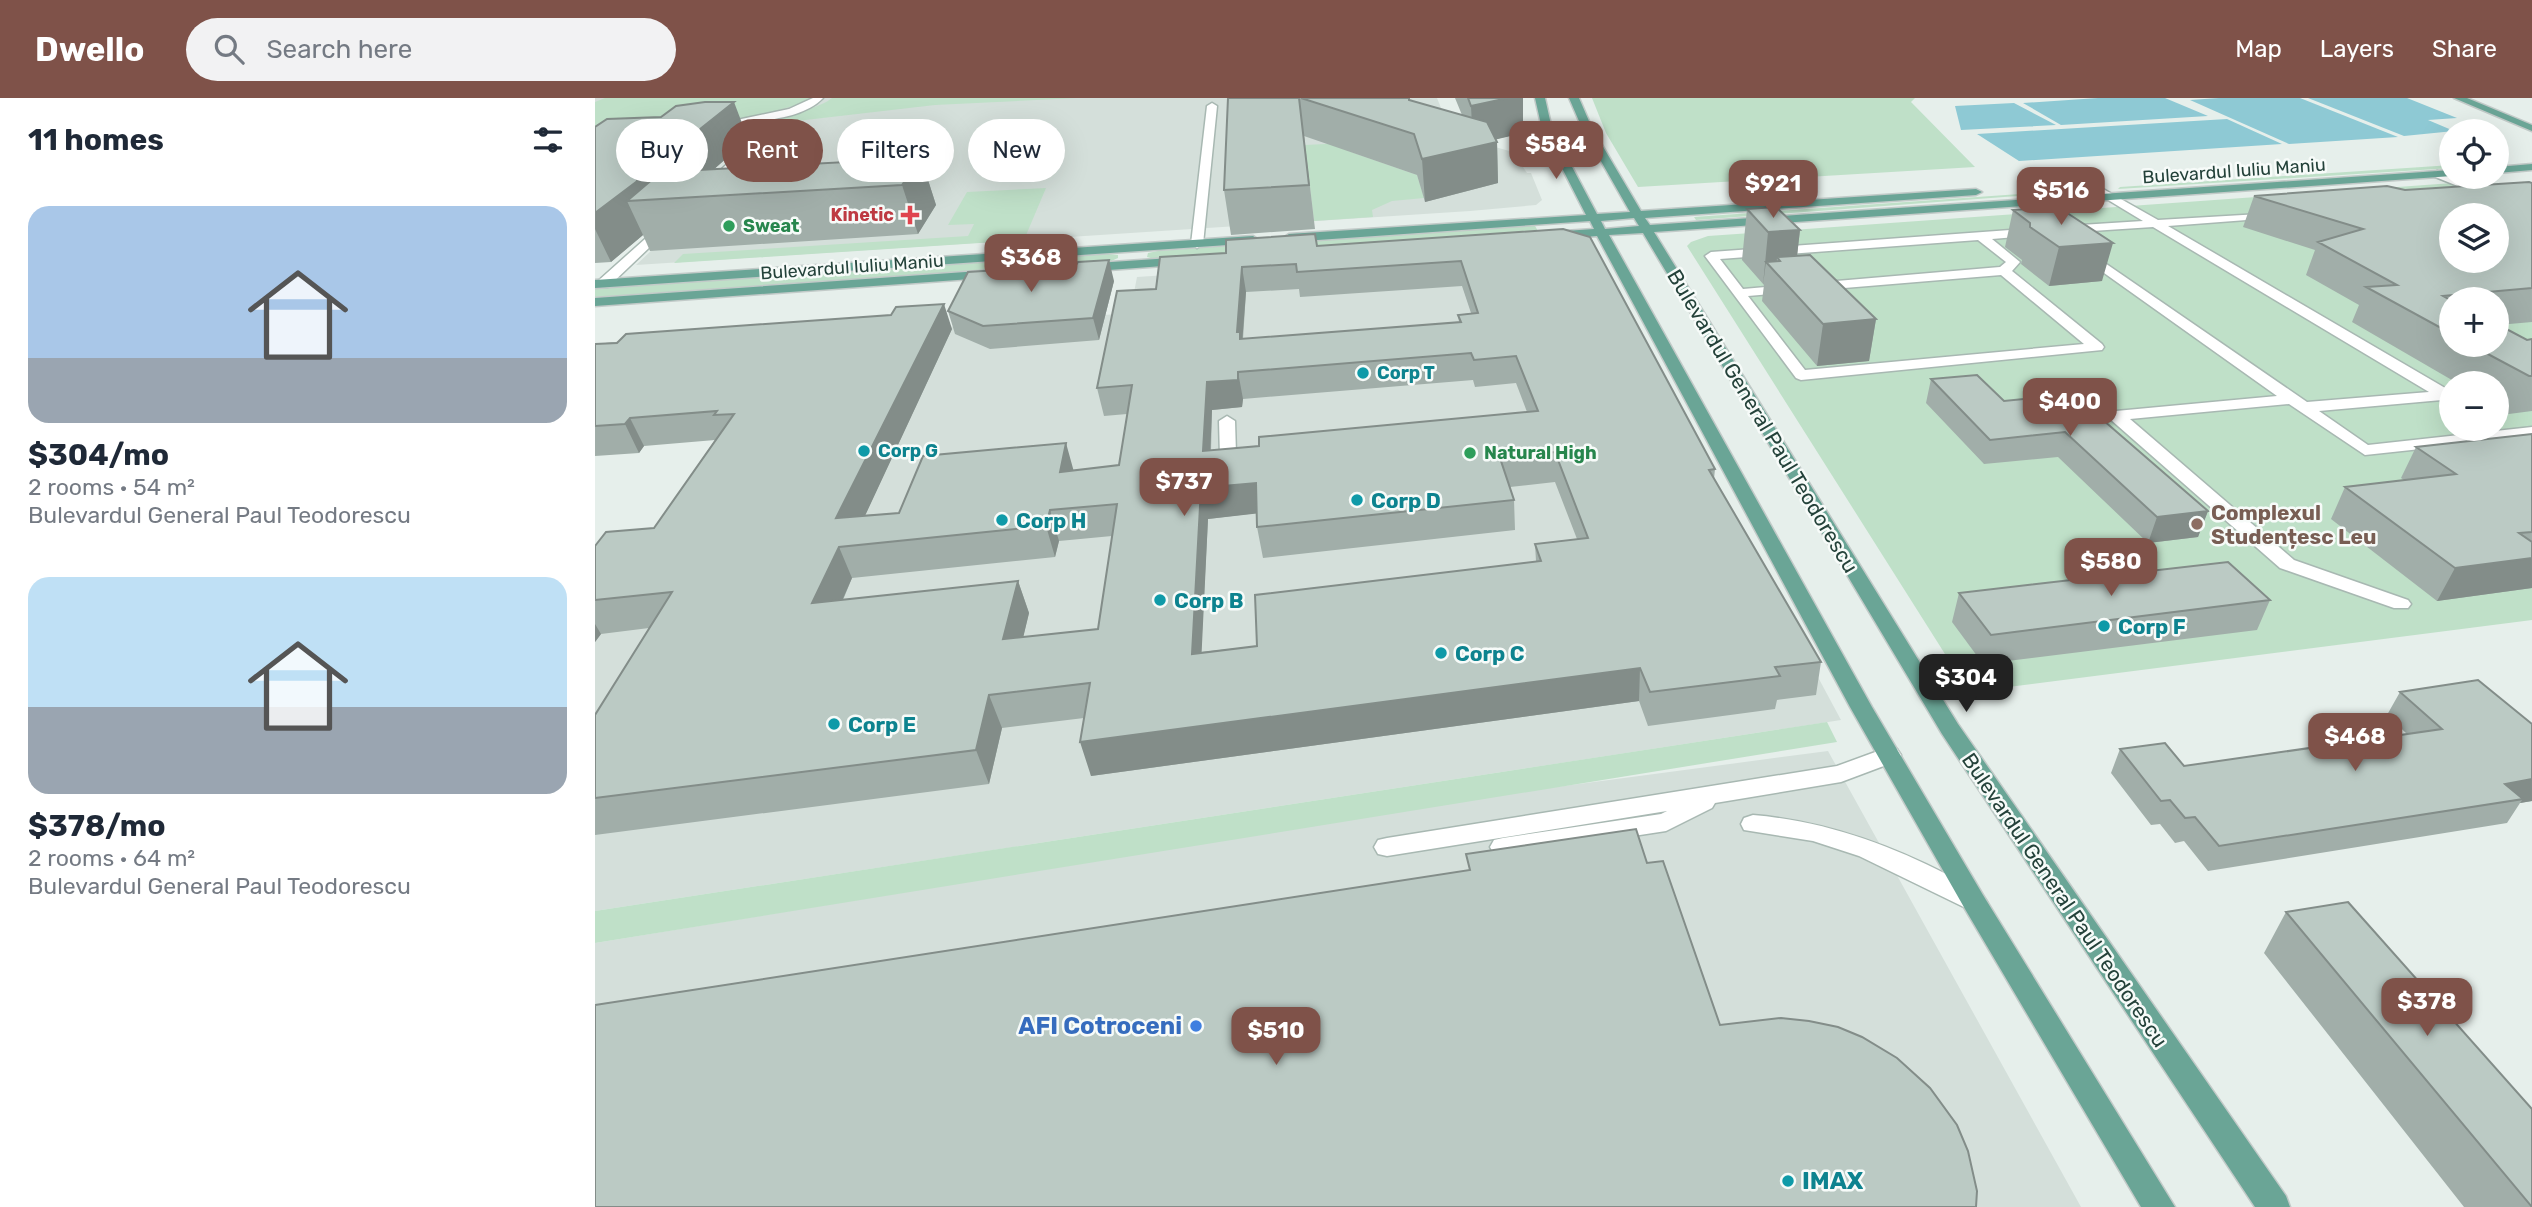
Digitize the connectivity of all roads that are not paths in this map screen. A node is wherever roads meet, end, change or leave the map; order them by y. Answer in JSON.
{"nodes":[{"id":1,"x":818,"y":98,"type":"edge"},
{"id":2,"x":1540,"y":98,"type":"edge"},
{"id":3,"x":1574,"y":98,"type":"edge"},
{"id":4,"x":2459,"y":98,"type":"edge"},
{"id":5,"x":1212,"y":106,"type":"dead end"},
{"id":6,"x":2532,"y":128,"type":"edge"},
{"id":7,"x":2532,"y":167,"type":"edge"},
{"id":8,"x":2509,"y":169,"type":"edge"},
{"id":9,"x":2509,"y":171,"type":"edge"},
{"id":10,"x":2532,"y":173,"type":"edge"},
{"id":11,"x":2437,"y":174,"type":"joint"},
{"id":12,"x":2116,"y":182,"type":"dead end"},
{"id":13,"x":2089,"y":184,"type":"junction"},
{"id":14,"x":2075,"y":185,"type":"dead end"},
{"id":15,"x":1994,"y":191,"type":"dead end"},
{"id":16,"x":697,"y":197,"type":"edge"},
{"id":17,"x":2111,"y":197,"type":"junction"},
{"id":18,"x":2495,"y":198,"type":"junction"},
{"id":19,"x":2469,"y":200,"type":"edge"},
{"id":20,"x":2280,"y":214,"type":"edge"},
{"id":21,"x":2532,"y":214,"type":"edge"},
{"id":22,"x":678,"y":215,"type":"edge"},
{"id":23,"x":1593,"y":217,"type":"junction"},
{"id":24,"x":1642,"y":221,"type":"junction"},
{"id":25,"x":2158,"y":223,"type":"junction"},
{"id":26,"x":2050,"y":231,"type":"junction"},
{"id":27,"x":1601,"y":232,"type":"junction"},
{"id":28,"x":1537,"y":236,"type":"edge"},
{"id":29,"x":1981,"y":236,"type":"junction"},
{"id":30,"x":1198,"y":244,"type":"junction"},
{"id":31,"x":1198,"y":260,"type":"edge"},
{"id":32,"x":1062,"y":270,"type":"edge"},
{"id":33,"x":2004,"y":271,"type":"junction"},
{"id":34,"x":1006,"y":273,"type":"edge"},
{"id":35,"x":599,"y":284,"type":"edge"},
{"id":36,"x":1739,"y":293,"type":"junction"},
{"id":37,"x":595,"y":302,"type":"edge"},
{"id":38,"x":2439,"y":391,"type":"edge"},
{"id":39,"x":2439,"y":397,"type":"edge"},
{"id":40,"x":2299,"y":403,"type":"junction"},
{"id":41,"x":1227,"y":421,"type":"dead end"},
{"id":42,"x":2509,"y":430,"type":"edge"},
{"id":43,"x":2532,"y":432,"type":"edge"},
{"id":44,"x":2439,"y":439,"type":"edge"},
{"id":45,"x":1264,"y":457,"type":"edge"},
{"id":46,"x":2401,"y":604,"type":"dead end"},
{"id":47,"x":1889,"y":755,"type":"junction"},
{"id":48,"x":1720,"y":793,"type":"junction"},
{"id":49,"x":1753,"y":824,"type":"dead end"},
{"id":50,"x":1387,"y":846,"type":"dead end"},
{"id":51,"x":1503,"y":847,"type":"edge"},
{"id":52,"x":1974,"y":902,"type":"junction"},
{"id":53,"x":2158,"y":1207,"type":"edge"},
{"id":54,"x":2274,"y":1207,"type":"edge"}],
"edges":[{"from":1,"to":16,"type":"street"},
{"from":2,"to":23,"type":"main road","name":"Bulevardul General Paul Teodorescu"},
{"from":3,"to":24,"type":"main road","name":"Bulevardul General Paul Teodorescu"},
{"from":4,"to":6,"type":"main road"},
{"from":5,"to":30,"type":"street"},
{"from":7,"to":8,"type":"main road"},
{"from":9,"to":10,"type":"main road"},
{"from":11,"to":17,"type":"main road","name":"Bulevardul Iuliu Maniu"},
{"from":11,"to":18,"type":"street"},
{"from":12,"to":13,"type":"main road","name":"Bulevardul Iuliu Maniu"},
{"from":13,"to":14,"type":"main road","name":"Bulevardul Iuliu Maniu"},
{"from":13,"to":17,"type":"street"},
{"from":15,"to":24,"type":"main road","name":"Bulevardul Iuliu Maniu"},
{"from":17,"to":24,"type":"main road","name":"Bulevardul Iuliu Maniu"},
{"from":17,"to":25,"type":"street"},
{"from":18,"to":19,"type":"street"},
{"from":18,"to":21,"type":"street"},
{"from":20,"to":25,"type":"street"},
{"from":22,"to":35,"type":"street"},
{"from":23,"to":24,"type":"main road","name":"Bulevardul Iuliu Maniu"},
{"from":23,"to":27,"type":"main road","name":"Bulevardul General Paul Teodorescu"},
{"from":23,"to":30,"type":"main road","name":"Bulevardul Iuliu Maniu"},
{"from":24,"to":27,"type":"main road","name":"Bulevardul Iuliu Maniu"},
{"from":24,"to":54,"type":"main road","name":"Bulevardul General Paul Teodorescu"},
{"from":25,"to":26,"type":"street"},
{"from":25,"to":38,"type":"street"},
{"from":26,"to":29,"type":"street"},
{"from":26,"to":40,"type":"street"},
{"from":27,"to":28,"type":"main road","name":"Bulevardul Iuliu Maniu"},
{"from":27,"to":47,"type":"main road","name":"Bulevardul General Paul Teodorescu"},
{"from":29,"to":33,"type":"street"},
{"from":29,"to":36,"type":"street"},
{"from":30,"to":35,"type":"main road","name":"Bulevardul Iuliu Maniu"},
{"from":31,"to":32,"type":"main road"},
{"from":33,"to":36,"type":"street"},
{"from":33,"to":36,"type":"street"},
{"from":34,"to":37,"type":"main road","name":"Bulevardul Iuliu Maniu"},
{"from":39,"to":40,"type":"street"},
{"from":40,"to":44,"type":"street"},
{"from":40,"to":46,"type":"street"},
{"from":41,"to":45,"type":"street"},
{"from":42,"to":43,"type":"street"},
{"from":47,"to":48,"type":"street"},
{"from":47,"to":52,"type":"main road","name":"Bulevardul General Paul Teodorescu"},
{"from":48,"to":50,"type":"street"},
{"from":48,"to":51,"type":"street"},
{"from":49,"to":52,"type":"street"},
{"from":52,"to":53,"type":"main road","name":"Bulevardul General Paul Teodorescu"}]}
